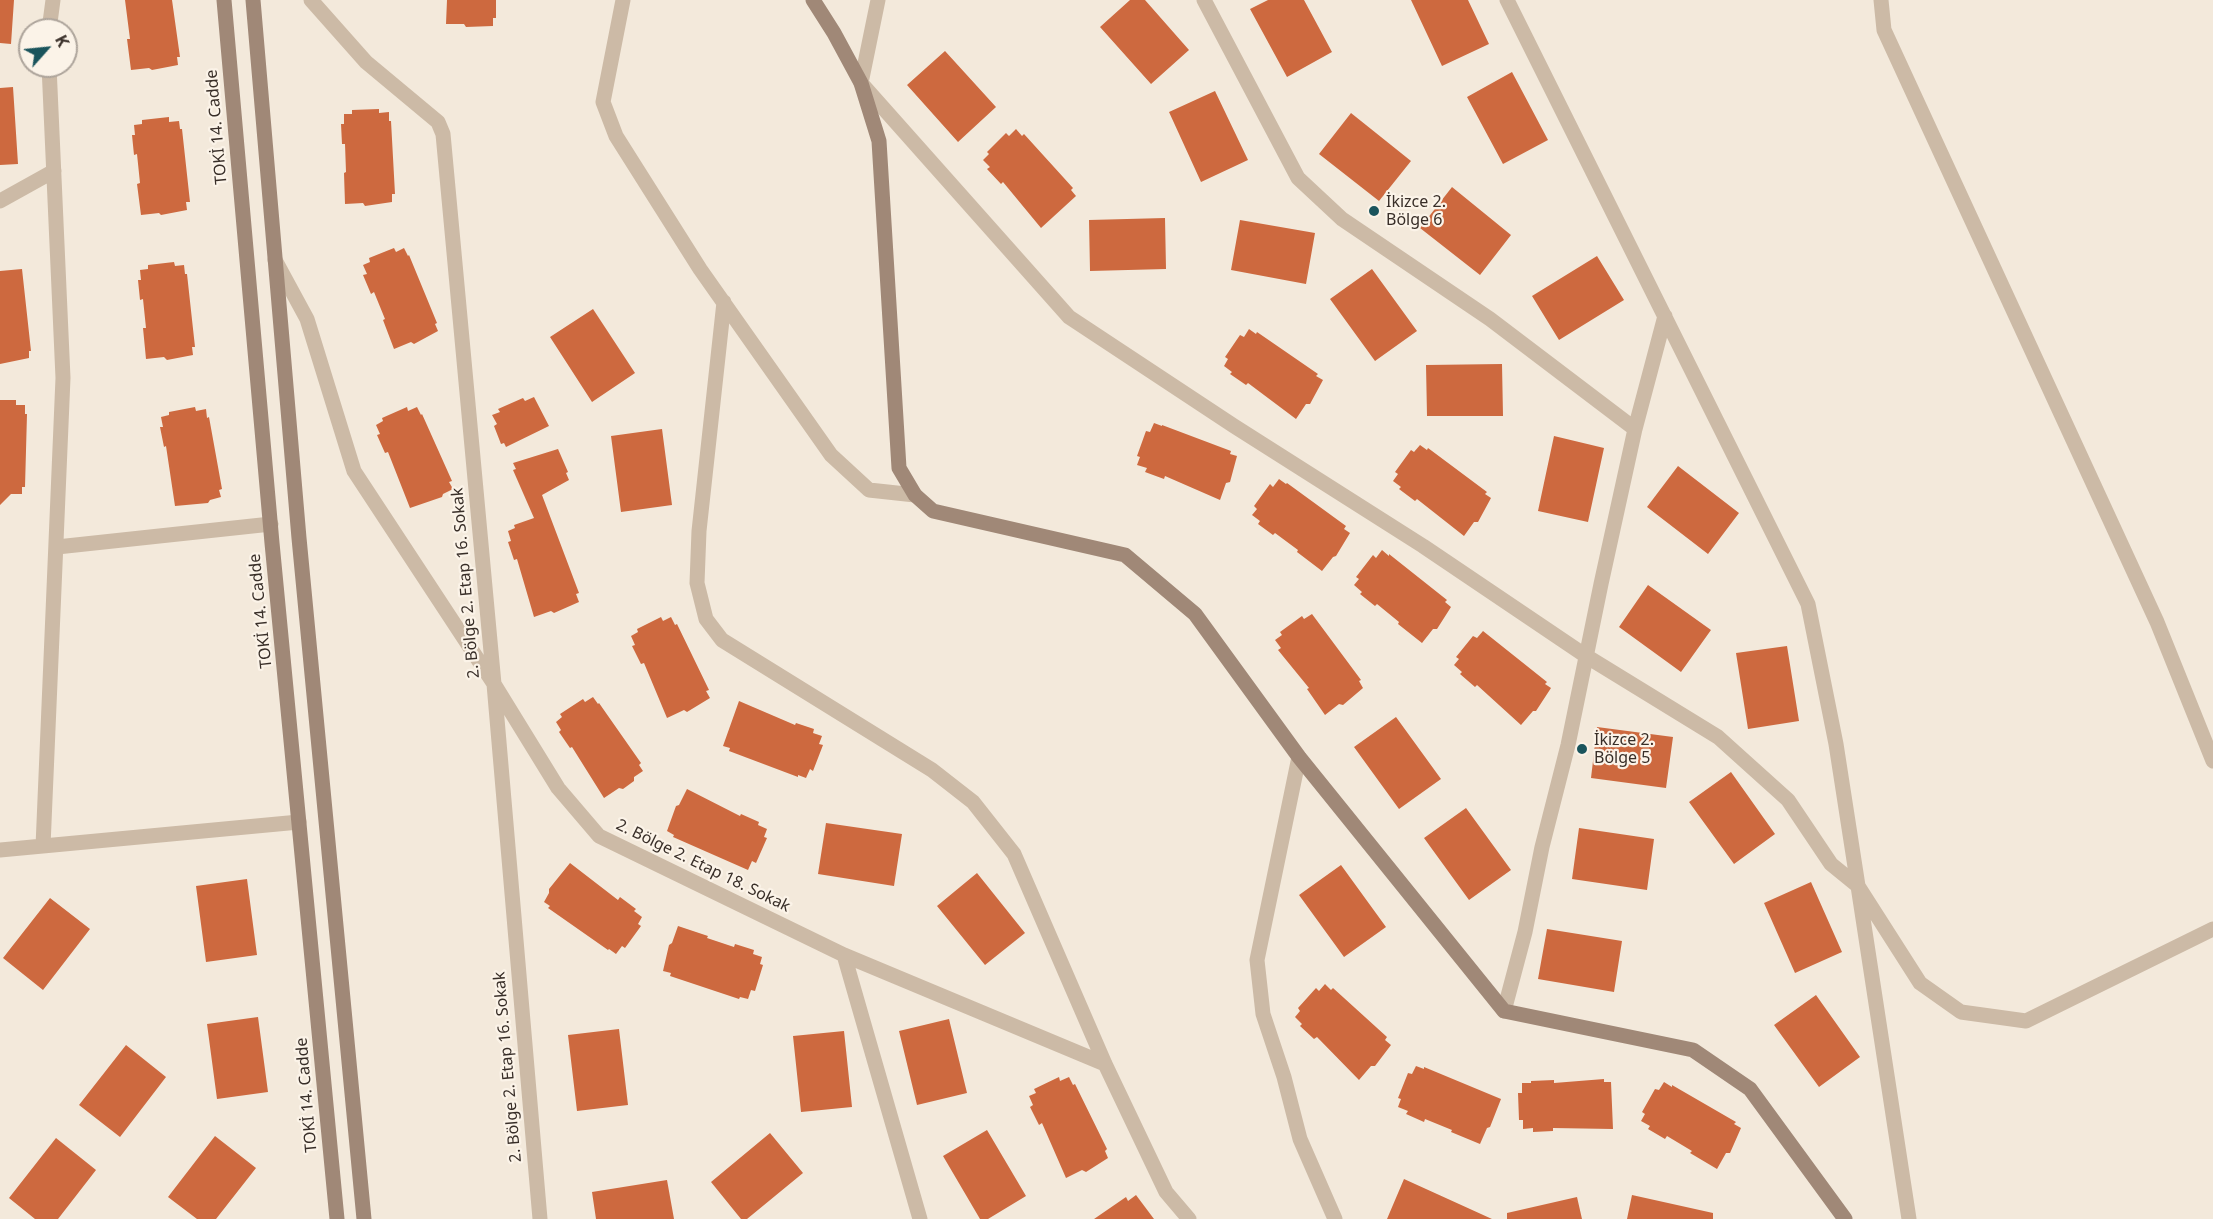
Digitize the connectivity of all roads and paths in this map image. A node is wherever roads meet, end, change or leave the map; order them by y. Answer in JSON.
{"nodes":[{"id":1,"x":52,"y":0,"type":"edge"},
{"id":2,"x":224,"y":0,"type":"edge"},
{"id":3,"x":253,"y":0,"type":"edge"},
{"id":4,"x":311,"y":0,"type":"edge"},
{"id":5,"x":623,"y":0,"type":"edge"},
{"id":6,"x":813,"y":0,"type":"edge"},
{"id":7,"x":878,"y":0,"type":"edge"},
{"id":8,"x":1204,"y":0,"type":"edge"},
{"id":9,"x":1507,"y":0,"type":"edge"},
{"id":10,"x":1881,"y":0,"type":"edge"},
{"id":11,"x":50,"y":18,"type":"edge"},
{"id":12,"x":50,"y":78,"type":"edge"},
{"id":13,"x":861,"y":83,"type":"junction"},
{"id":14,"x":54,"y":171,"type":"junction"},
{"id":15,"x":0,"y":201,"type":"edge"},
{"id":16,"x":275,"y":260,"type":"junction"},
{"id":17,"x":724,"y":302,"type":"junction"},
{"id":18,"x":1665,"y":316,"type":"junction"},
{"id":19,"x":1635,"y":429,"type":"junction"},
{"id":20,"x":915,"y":495,"type":"junction"},
{"id":21,"x":271,"y":524,"type":"junction"},
{"id":22,"x":57,"y":548,"type":"junction"},
{"id":23,"x":1586,"y":656,"type":"junction"},
{"id":24,"x":494,"y":684,"type":"junction"},
{"id":25,"x":1299,"y":757,"type":"junction"},
{"id":26,"x":2213,"y":761,"type":"edge"},
{"id":27,"x":299,"y":822,"type":"junction"},
{"id":28,"x":43,"y":846,"type":"junction"},
{"id":29,"x":0,"y":850,"type":"edge"},
{"id":30,"x":1858,"y":886,"type":"junction"},
{"id":31,"x":2213,"y":928,"type":"edge"},
{"id":32,"x":844,"y":955,"type":"junction"},
{"id":33,"x":1504,"y":1011,"type":"junction"},
{"id":34,"x":1106,"y":1064,"type":"junction"},
{"id":35,"x":337,"y":1219,"type":"edge"},
{"id":36,"x":364,"y":1219,"type":"edge"},
{"id":37,"x":540,"y":1219,"type":"edge"},
{"id":38,"x":920,"y":1219,"type":"edge"},
{"id":39,"x":1189,"y":1219,"type":"edge"},
{"id":40,"x":1335,"y":1219,"type":"edge"},
{"id":41,"x":1845,"y":1219,"type":"edge"},
{"id":42,"x":1909,"y":1219,"type":"edge"}],
"edges":[{"from":1,"to":11,"type":"street"},
{"from":2,"to":21,"type":"main road","name":"TOKİ 14. Cadde"},
{"from":3,"to":16,"type":"main road"},
{"from":4,"to":24,"type":"street","name":"2. Bölge 2. Etap 16. Sokak"},
{"from":5,"to":17,"type":"street"},
{"from":6,"to":13,"type":"main road"},
{"from":7,"to":13,"type":"street"},
{"from":8,"to":19,"type":"street"},
{"from":9,"to":18,"type":"street"},
{"from":10,"to":26,"type":"street"},
{"from":12,"to":14,"type":"street"},
{"from":13,"to":20,"type":"main road"},
{"from":13,"to":23,"type":"street"},
{"from":14,"to":15,"type":"street"},
{"from":14,"to":22,"type":"street"},
{"from":16,"to":24,"type":"street","name":"2. Bölge 2. Etap 18. Sokak"},
{"from":16,"to":36,"type":"main road"},
{"from":17,"to":20,"type":"street"},
{"from":17,"to":34,"type":"street"},
{"from":18,"to":19,"type":"street"},
{"from":18,"to":30,"type":"street"},
{"from":19,"to":23,"type":"street"},
{"from":20,"to":25,"type":"main road"},
{"from":21,"to":22,"type":"street"},
{"from":21,"to":27,"type":"main road","name":"TOKİ 14. Cadde"},
{"from":22,"to":28,"type":"street"},
{"from":23,"to":30,"type":"street"},
{"from":23,"to":33,"type":"street"},
{"from":24,"to":32,"type":"street","name":"2. Bölge 2. Etap 18. Sokak"},
{"from":24,"to":37,"type":"street","name":"2. Bölge 2. Etap 16. Sokak"},
{"from":25,"to":33,"type":"main road"},
{"from":25,"to":40,"type":"street"},
{"from":27,"to":28,"type":"street"},
{"from":27,"to":35,"type":"main road","name":"TOKİ 14. Cadde"},
{"from":28,"to":29,"type":"street"},
{"from":30,"to":31,"type":"street"},
{"from":30,"to":42,"type":"street"},
{"from":32,"to":34,"type":"street","name":"2. Bölge 2. Etap 18. Sokak"},
{"from":32,"to":38,"type":"street"},
{"from":33,"to":41,"type":"main road"},
{"from":34,"to":39,"type":"street"}]}
